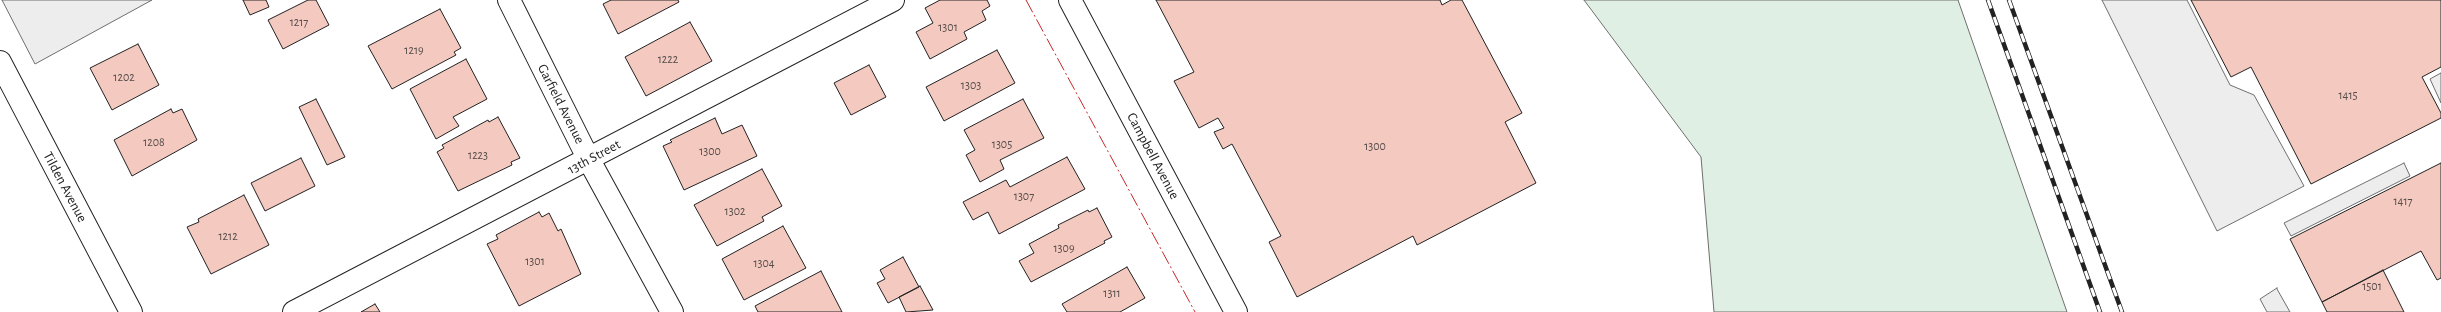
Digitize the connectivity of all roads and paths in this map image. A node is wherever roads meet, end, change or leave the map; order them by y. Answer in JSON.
{"nodes":[{"id":1,"x":509,"y":0,"type":"edge"},
{"id":2,"x":893,"y":0,"type":"edge"},
{"id":3,"x":1070,"y":0,"type":"edge"},
{"id":4,"x":0,"y":62,"type":"edge"},
{"id":5,"x":589,"y":160,"type":"junction"},
{"id":6,"x":131,"y":312,"type":"edge"},
{"id":7,"x":294,"y":312,"type":"edge"},
{"id":8,"x":672,"y":312,"type":"edge"},
{"id":9,"x":1236,"y":312,"type":"edge"}],
"edges":[{"from":1,"to":5,"type":"street","name":"Garfield Avenue"},
{"from":2,"to":5,"type":"street","name":"13th Street"},
{"from":3,"to":9,"type":"street","name":"Campbell Avenue"},
{"from":4,"to":6,"type":"street","name":"Tilden Avenue"},
{"from":5,"to":7,"type":"street","name":"13th Street"},
{"from":5,"to":8,"type":"street","name":"Garfield Avenue"}]}
